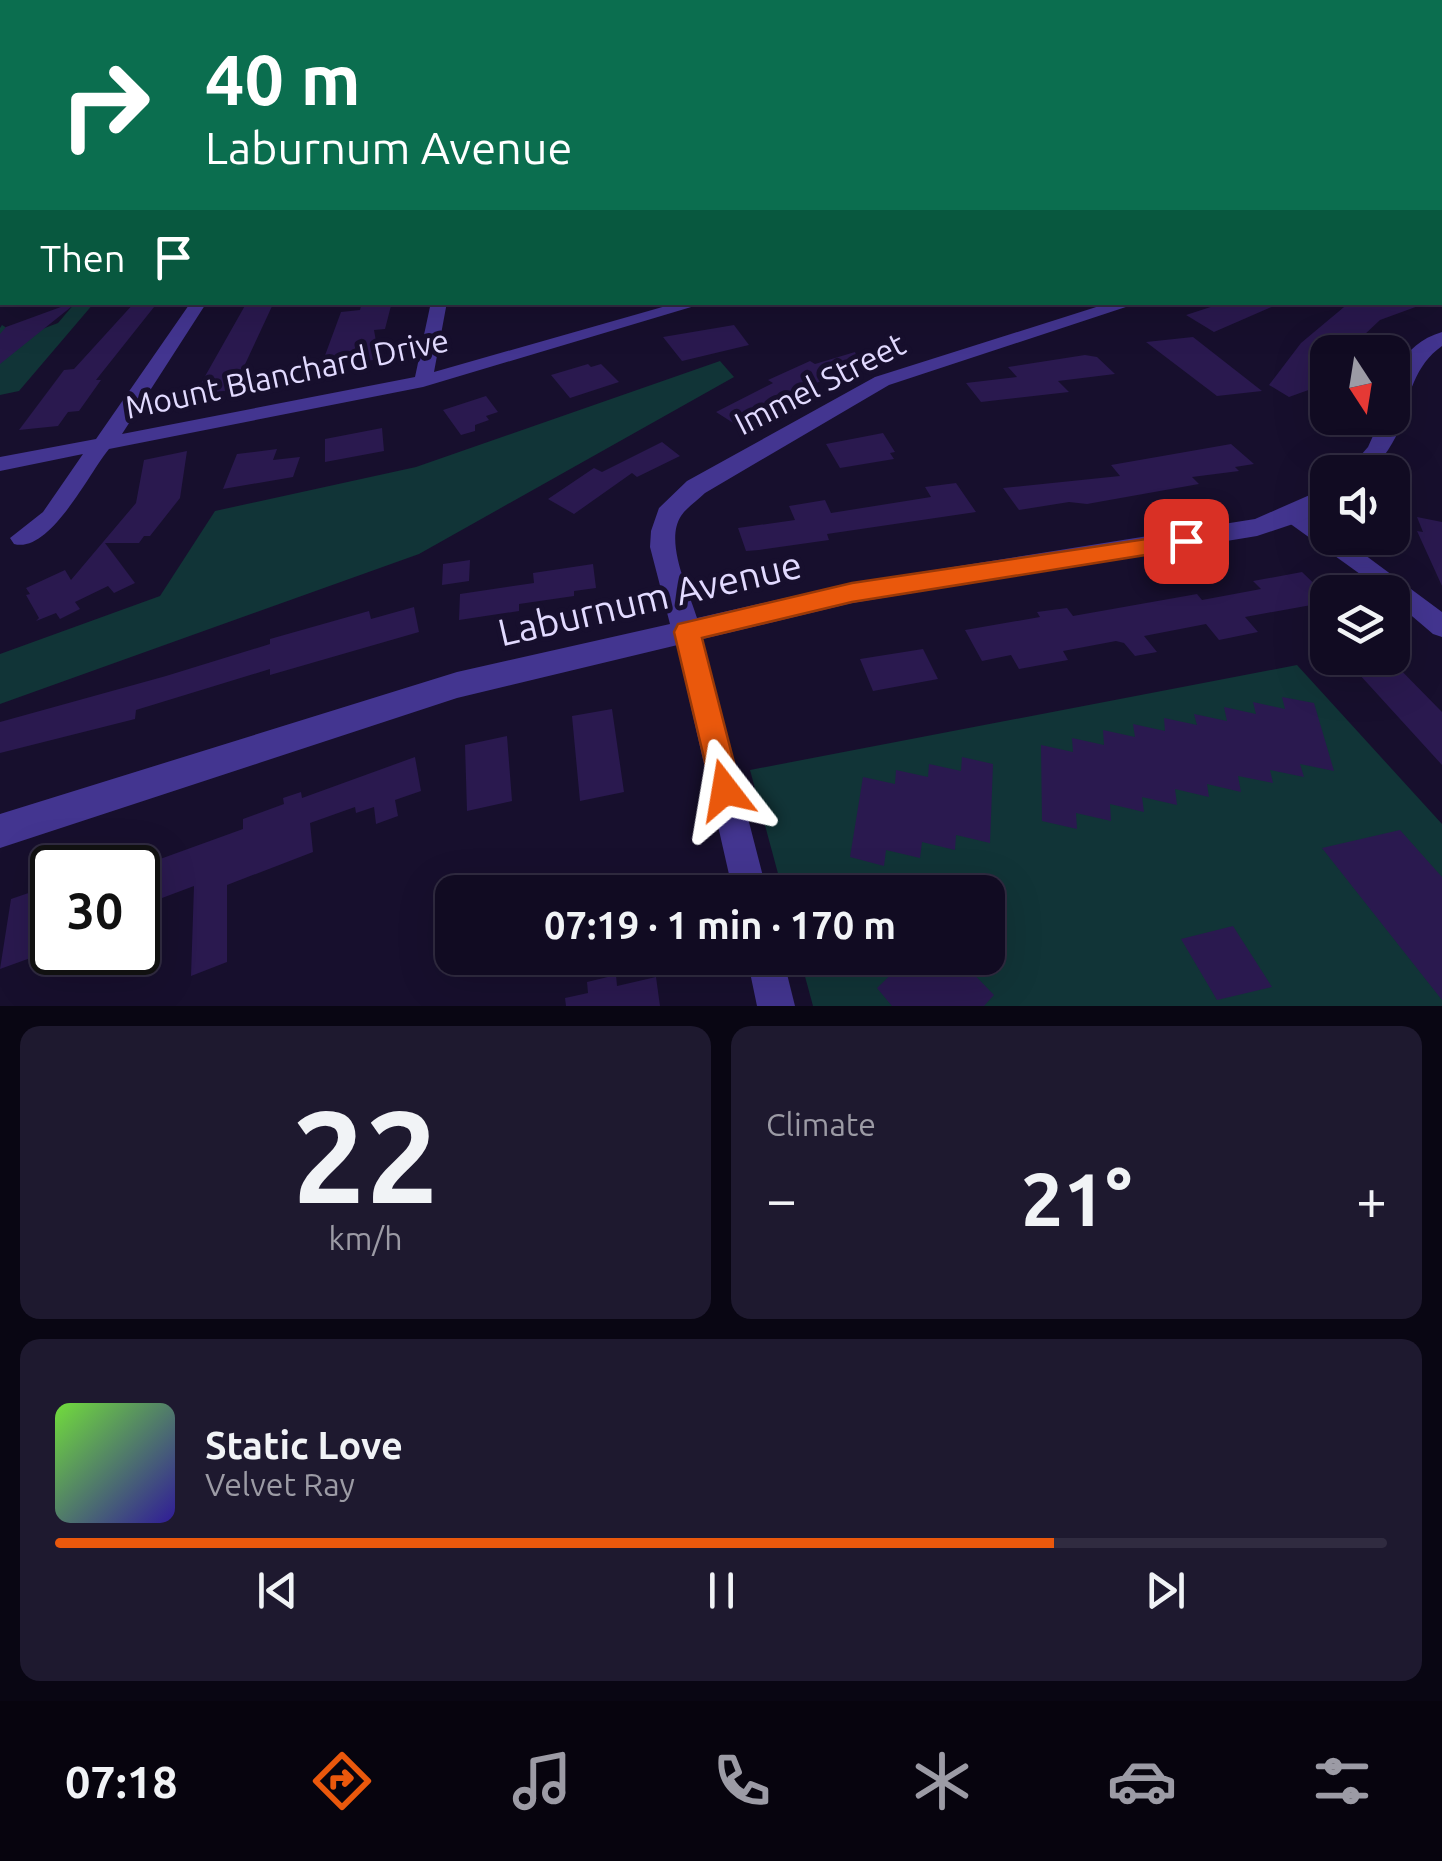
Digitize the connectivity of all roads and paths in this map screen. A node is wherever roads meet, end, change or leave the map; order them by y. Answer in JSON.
{"nodes":[{"id":1,"x":197,"y":305,"type":"edge"},
{"id":2,"x":438,"y":305,"type":"edge"},
{"id":3,"x":689,"y":305,"type":"edge"},
{"id":4,"x":1123,"y":305,"type":"edge"},
{"id":5,"x":1442,"y":338,"type":"edge"},
{"id":6,"x":1410,"y":364,"type":"edge"},
{"id":7,"x":423,"y":381,"type":"junction"},
{"id":8,"x":103,"y":444,"type":"junction"},
{"id":9,"x":0,"y":464,"type":"edge"},
{"id":10,"x":1310,"y":505,"type":"edge"},
{"id":11,"x":1293,"y":514,"type":"junction"},
{"id":12,"x":22,"y":538,"type":"dead end"},
{"id":13,"x":1442,"y":628,"type":"edge"},
{"id":14,"x":687,"y":632,"type":"junction"},
{"id":15,"x":0,"y":831,"type":"edge"},
{"id":16,"x":746,"y":875,"type":"edge"},
{"id":17,"x":770,"y":975,"type":"edge"},
{"id":18,"x":776,"y":1006,"type":"edge"}],
"edges":[{"from":1,"to":8,"type":"street"},
{"from":2,"to":7,"type":"street"},
{"from":3,"to":7,"type":"street","name":"Mount Blanchard Drive"},
{"from":4,"to":14,"type":"street","name":"Immel Street"},
{"from":5,"to":6,"type":"street"},
{"from":7,"to":8,"type":"street","name":"Mount Blanchard Drive"},
{"from":8,"to":9,"type":"street","name":"Mount Blanchard Drive"},
{"from":8,"to":12,"type":"street"},
{"from":10,"to":11,"type":"street","name":"Laburnum Avenue"},
{"from":11,"to":13,"type":"street"},
{"from":11,"to":14,"type":"street","name":"Laburnum Avenue"},
{"from":14,"to":15,"type":"street","name":"Laburnum Avenue"},
{"from":14,"to":16,"type":"street"},
{"from":17,"to":18,"type":"street"}]}
